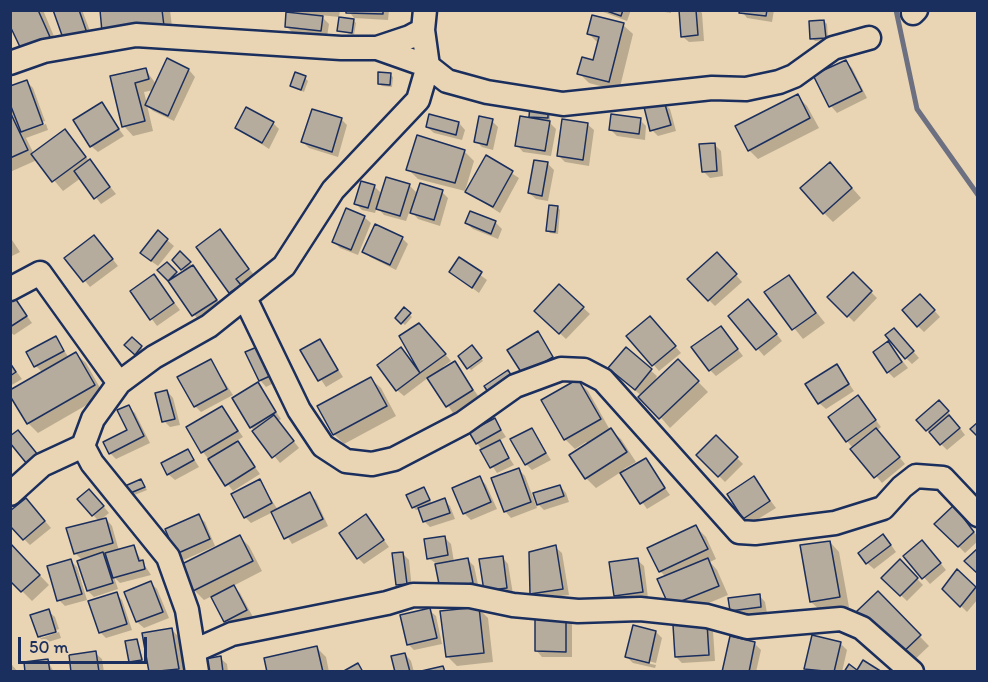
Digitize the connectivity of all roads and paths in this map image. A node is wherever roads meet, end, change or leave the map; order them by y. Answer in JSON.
{"nodes":[{"id":1,"x":424,"y":20,"type":"edge"},
{"id":2,"x":869,"y":38,"type":"dead end"},
{"id":3,"x":377,"y":48,"type":"junction"},
{"id":4,"x":10,"y":63,"type":"edge"},
{"id":5,"x":428,"y":66,"type":"junction"},
{"id":6,"x":10,"y":289,"type":"edge"},
{"id":7,"x":246,"y":298,"type":"junction"},
{"id":8,"x":119,"y":383,"type":"junction"},
{"id":9,"x":83,"y":446,"type":"junction"},
{"id":10,"x":12,"y":488,"type":"edge"},
{"id":11,"x":978,"y":515,"type":"edge"},
{"id":12,"x":195,"y":661,"type":"edge"},
{"id":13,"x":912,"y":672,"type":"edge"}],
"edges":[{"from":1,"to":3,"type":"street"},
{"from":1,"to":5,"type":"street"},
{"from":2,"to":5,"type":"street"},
{"from":3,"to":4,"type":"street"},
{"from":3,"to":5,"type":"street"},
{"from":5,"to":7,"type":"street"},
{"from":6,"to":8,"type":"street"},
{"from":7,"to":8,"type":"street"},
{"from":7,"to":11,"type":"street"},
{"from":8,"to":9,"type":"street"},
{"from":9,"to":10,"type":"street"},
{"from":9,"to":12,"type":"street"},
{"from":12,"to":13,"type":"street"}]}
